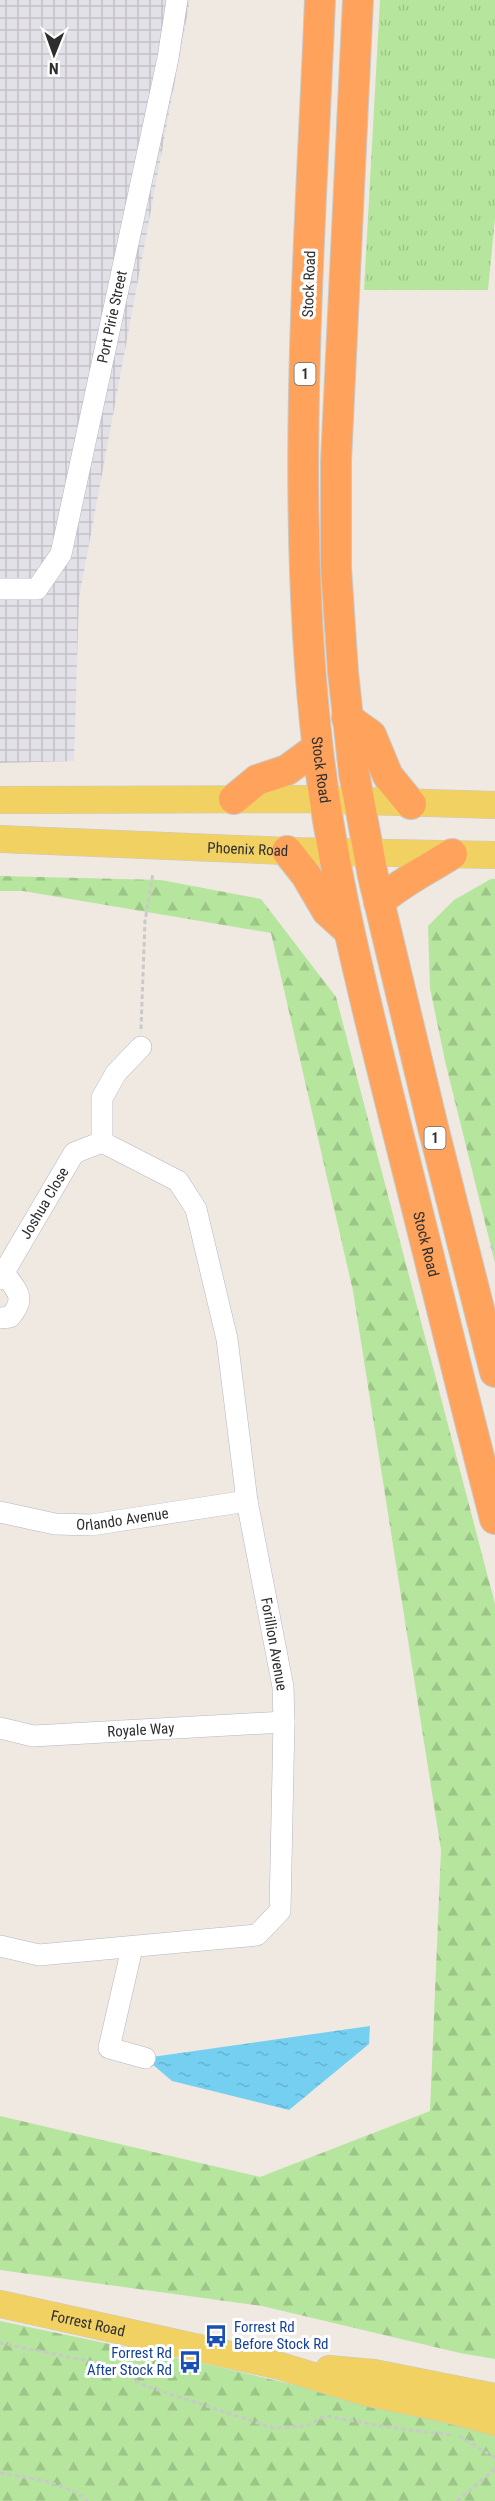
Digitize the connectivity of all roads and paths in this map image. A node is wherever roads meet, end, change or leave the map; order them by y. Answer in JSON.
{"nodes":[{"id":1,"x":177,"y":0,"type":"edge"},
{"id":2,"x":320,"y":0,"type":"edge"},
{"id":3,"x":358,"y":0,"type":"edge"},
{"id":4,"x":0,"y":588,"type":"edge"},
{"id":5,"x":347,"y":717,"type":"junction"},
{"id":6,"x":317,"y":748,"type":"junction"},
{"id":7,"x":234,"y":799,"type":"junction"},
{"id":8,"x":0,"y":800,"type":"edge"},
{"id":9,"x":324,"y":801,"type":"junction"},
{"id":10,"x":359,"y":802,"type":"junction"},
{"id":11,"x":411,"y":804,"type":"junction"},
{"id":12,"x":495,"y":805,"type":"edge"},
{"id":13,"x":0,"y":839,"type":"edge"},
{"id":14,"x":287,"y":851,"type":"junction"},
{"id":15,"x":333,"y":851,"type":"junction"},
{"id":16,"x":368,"y":852,"type":"junction"},
{"id":17,"x":452,"y":854,"type":"junction"},
{"id":18,"x":495,"y":855,"type":"edge"},
{"id":19,"x":153,"y":873,"type":"dead end"},
{"id":20,"x":379,"y":902,"type":"junction"},
{"id":21,"x":349,"y":931,"type":"junction"},
{"id":22,"x":141,"y":1047,"type":"joint"},
{"id":23,"x":102,"y":1142,"type":"junction"},
{"id":24,"x":491,"y":1246,"type":"dead end"},
{"id":25,"x":495,"y":1252,"type":"edge"},
{"id":26,"x":2,"y":1276,"type":"edge"},
{"id":27,"x":0,"y":1318,"type":"edge"},
{"id":28,"x":495,"y":1372,"type":"edge"},
{"id":29,"x":247,"y":1501,"type":"junction"},
{"id":30,"x":0,"y":1512,"type":"edge"},
{"id":31,"x":495,"y":1519,"type":"edge"},
{"id":32,"x":284,"y":1722,"type":"junction"},
{"id":33,"x":0,"y":1728,"type":"edge"},
{"id":34,"x":0,"y":1946,"type":"edge"},
{"id":35,"x":132,"y":1948,"type":"junction"},
{"id":36,"x":146,"y":2058,"type":"dead end"},
{"id":37,"x":0,"y":2304,"type":"edge"},
{"id":38,"x":0,"y":2343,"type":"edge"},
{"id":39,"x":280,"y":2366,"type":"junction"},
{"id":40,"x":495,"y":2397,"type":"edge"},
{"id":41,"x":495,"y":2422,"type":"edge"},
{"id":42,"x":495,"y":2458,"type":"edge"},
{"id":43,"x":495,"y":2469,"type":"edge"},
{"id":44,"x":0,"y":2473,"type":"edge"},
{"id":45,"x":88,"y":2501,"type":"edge"},
{"id":46,"x":456,"y":2501,"type":"edge"}],
"edges":[{"from":1,"to":4,"type":"street","name":"Port Pirie Street"},
{"from":2,"to":6,"type":"highway","name":"Stock Road","number":"1"},
{"from":3,"to":5,"type":"highway","number":"1"},
{"from":5,"to":10,"type":"highway","number":"1"},
{"from":5,"to":11,"type":"highway"},
{"from":6,"to":7,"type":"highway"},
{"from":6,"to":9,"type":"highway","name":"Stock Road","number":"1"},
{"from":7,"to":8,"type":"main road"},
{"from":7,"to":9,"type":"main road"},
{"from":9,"to":10,"type":"main road"},
{"from":9,"to":15,"type":"highway","name":"Stock Road","number":"1"},
{"from":10,"to":11,"type":"main road"},
{"from":10,"to":16,"type":"highway","number":"1"},
{"from":11,"to":12,"type":"main road"},
{"from":13,"to":14,"type":"main road","name":"Phoenix Road"},
{"from":14,"to":15,"type":"main road","name":"Phoenix Road"},
{"from":14,"to":21,"type":"highway"},
{"from":15,"to":16,"type":"main road","name":"Phoenix Road"},
{"from":15,"to":21,"type":"highway","name":"Stock Road","number":"1"},
{"from":16,"to":17,"type":"main road","name":"Phoenix Road"},
{"from":16,"to":20,"type":"highway","number":"1"},
{"from":17,"to":18,"type":"main road","name":"Phoenix Road"},
{"from":17,"to":20,"type":"highway"},
{"from":19,"to":22,"type":"path"},
{"from":20,"to":28,"type":"highway","number":"1"},
{"from":21,"to":31,"type":"highway","name":"Stock Road","number":"1"},
{"from":22,"to":23,"type":"street"},
{"from":23,"to":26,"type":"street","name":"Joshua Close"},
{"from":23,"to":29,"type":"street","name":"Forillion Avenue"},
{"from":24,"to":25,"type":"path"},
{"from":26,"to":27,"type":"street"},
{"from":29,"to":30,"type":"street","name":"Orlando Avenue"},
{"from":29,"to":32,"type":"street","name":"Forillion Avenue"},
{"from":32,"to":33,"type":"street","name":"Royale Way"},
{"from":32,"to":35,"type":"street","name":"Forillion Avenue"},
{"from":34,"to":35,"type":"street","name":"Forillion Avenue"},
{"from":35,"to":36,"type":"street"},
{"from":37,"to":39,"type":"main road","name":"Forrest Road"},
{"from":38,"to":42,"type":"path"},
{"from":39,"to":40,"type":"main road","name":"Forrest Road"},
{"from":39,"to":41,"type":"main road","name":"Forrest Road"},
{"from":43,"to":46,"type":"path"},
{"from":44,"to":45,"type":"path"}]}
